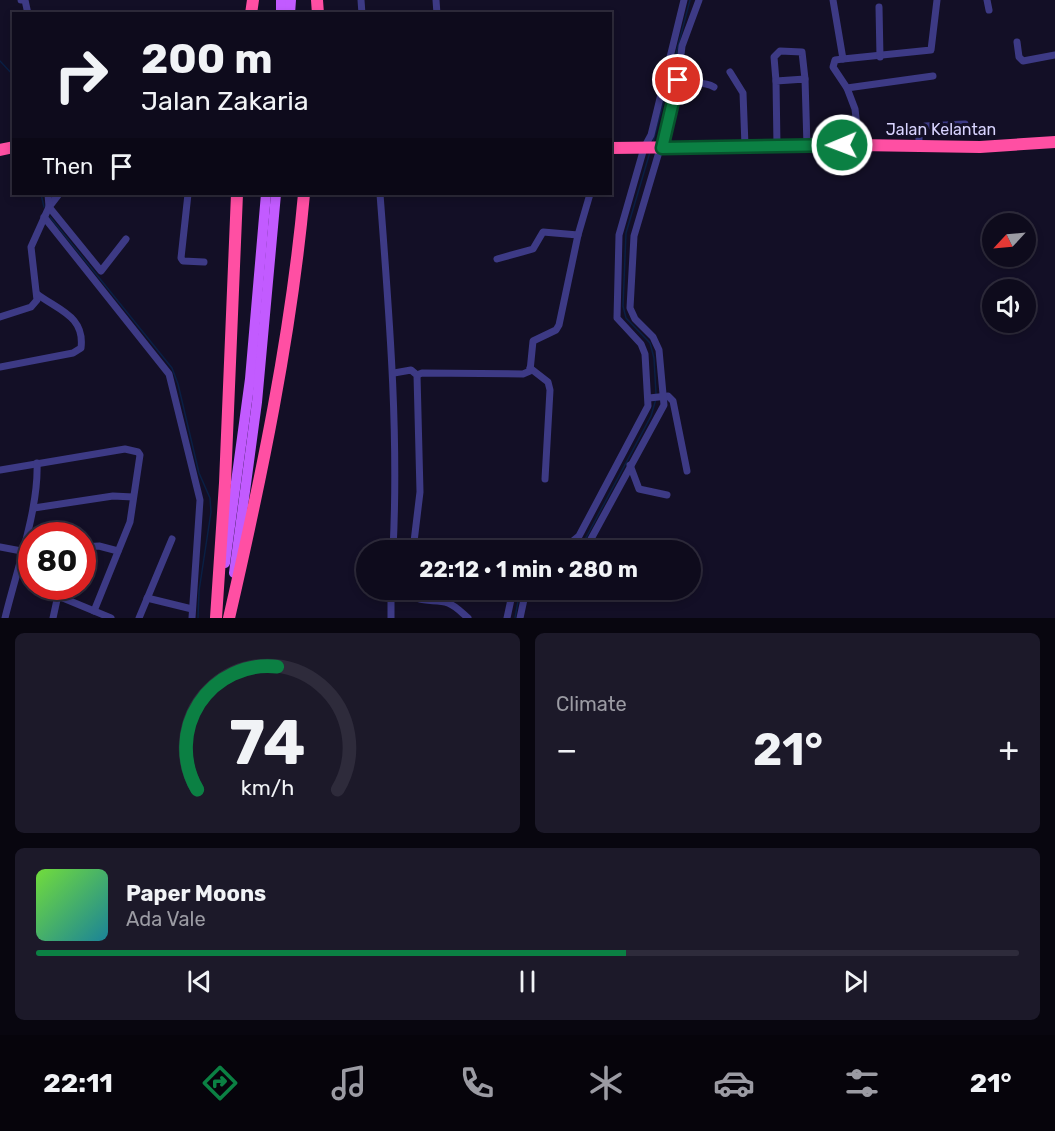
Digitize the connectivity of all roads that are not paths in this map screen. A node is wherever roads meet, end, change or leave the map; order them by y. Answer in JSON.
{"nodes":[{"id":1,"x":684,"y":0,"type":"edge"},
{"id":2,"x":699,"y":0,"type":"edge"},
{"id":3,"x":833,"y":0,"type":"edge"},
{"id":4,"x":937,"y":0,"type":"edge"},
{"id":5,"x":987,"y":0,"type":"edge"},
{"id":6,"x":879,"y":6,"type":"dead end"},
{"id":7,"x":989,"y":10,"type":"dead end"},
{"id":8,"x":1017,"y":42,"type":"dead end"},
{"id":9,"x":1055,"y":55,"type":"edge"},
{"id":10,"x":880,"y":57,"type":"junction"},
{"id":11,"x":843,"y":59,"type":"junction"},
{"id":12,"x":674,"y":63,"type":"junction"},
{"id":13,"x":730,"y":72,"type":"dead end"},
{"id":14,"x":933,"y":76,"type":"dead end"},
{"id":15,"x":805,"y":79,"type":"junction"},
{"id":16,"x":678,"y":80,"type":"junction"},
{"id":17,"x":776,"y":81,"type":"junction"},
{"id":18,"x":714,"y":87,"type":"dead end"},
{"id":19,"x":847,"y":88,"type":"junction"},
{"id":20,"x":965,"y":124,"type":"dead end"},
{"id":21,"x":1055,"y":142,"type":"edge"},
{"id":22,"x":860,"y":145,"type":"junction"},
{"id":23,"x":746,"y":146,"type":"junction"},
{"id":24,"x":777,"y":146,"type":"junction"},
{"id":25,"x":807,"y":146,"type":"junction"},
{"id":26,"x":919,"y":146,"type":"junction"},
{"id":27,"x":612,"y":148,"type":"edge"},
{"id":28,"x":653,"y":148,"type":"junction"},
{"id":29,"x":48,"y":195,"type":"edge"},
{"id":30,"x":58,"y":195,"type":"edge"},
{"id":31,"x":188,"y":195,"type":"edge"},
{"id":32,"x":236,"y":195,"type":"edge"},
{"id":33,"x":266,"y":195,"type":"edge"},
{"id":34,"x":276,"y":195,"type":"edge"},
{"id":35,"x":304,"y":195,"type":"edge"},
{"id":36,"x":309,"y":195,"type":"edge"},
{"id":37,"x":380,"y":195,"type":"edge"},
{"id":38,"x":590,"y":195,"type":"edge"},
{"id":39,"x":49,"y":207,"type":"junction"},
{"id":40,"x":270,"y":208,"type":"junction"},
{"id":41,"x":44,"y":217,"type":"junction"},
{"id":42,"x":578,"y":236,"type":"junction"},
{"id":43,"x":126,"y":239,"type":"dead end"},
{"id":44,"x":298,"y":247,"type":"junction"},
{"id":45,"x":497,"y":259,"type":"dead end"},
{"id":46,"x":204,"y":262,"type":"dead end"},
{"id":47,"x":37,"y":294,"type":"junction"},
{"id":48,"x":0,"y":317,"type":"edge"},
{"id":49,"x":0,"y":367,"type":"edge"},
{"id":50,"x":530,"y":368,"type":"junction"},
{"id":51,"x":396,"y":373,"type":"junction"},
{"id":52,"x":414,"y":373,"type":"junction"},
{"id":53,"x":662,"y":396,"type":"junction"},
{"id":54,"x":650,"y":397,"type":"junction"},
{"id":55,"x":37,"y":463,"type":"junction"},
{"id":56,"x":630,"y":465,"type":"junction"},
{"id":57,"x":0,"y":470,"type":"edge"},
{"id":58,"x":687,"y":471,"type":"dead end"},
{"id":59,"x":545,"y":479,"type":"dead end"},
{"id":60,"x":668,"y":495,"type":"dead end"},
{"id":61,"x":133,"y":497,"type":"junction"},
{"id":62,"x":34,"y":508,"type":"junction"},
{"id":63,"x":30,"y":522,"type":"edge"},
{"id":64,"x":172,"y":539,"type":"dead end"},
{"id":65,"x":394,"y":540,"type":"edge"},
{"id":66,"x":414,"y":540,"type":"edge"},
{"id":67,"x":574,"y":540,"type":"edge"},
{"id":68,"x":590,"y":540,"type":"edge"},
{"id":69,"x":96,"y":546,"type":"edge"},
{"id":70,"x":0,"y":547,"type":"edge"},
{"id":71,"x":18,"y":551,"type":"edge"},
{"id":72,"x":118,"y":551,"type":"junction"},
{"id":73,"x":18,"y":564,"type":"edge"},
{"id":74,"x":147,"y":598,"type":"junction"},
{"id":75,"x":57,"y":600,"type":"edge"},
{"id":76,"x":68,"y":600,"type":"edge"},
{"id":77,"x":391,"y":600,"type":"edge"},
{"id":78,"x":439,"y":600,"type":"edge"},
{"id":79,"x":511,"y":600,"type":"edge"},
{"id":80,"x":524,"y":600,"type":"edge"},
{"id":81,"x":192,"y":609,"type":"junction"},
{"id":82,"x":94,"y":611,"type":"junction"},
{"id":83,"x":4,"y":618,"type":"edge"},
{"id":84,"x":53,"y":618,"type":"edge"},
{"id":85,"x":111,"y":618,"type":"edge"},
{"id":86,"x":139,"y":618,"type":"edge"},
{"id":87,"x":192,"y":618,"type":"edge"},
{"id":88,"x":216,"y":618,"type":"edge"},
{"id":89,"x":228,"y":618,"type":"edge"},
{"id":90,"x":391,"y":618,"type":"edge"},
{"id":91,"x":468,"y":618,"type":"edge"},
{"id":92,"x":507,"y":618,"type":"edge"},
{"id":93,"x":520,"y":618,"type":"edge"}],
"edges":[{"from":1,"to":12,"type":"street"},
{"from":2,"to":12,"type":"street"},
{"from":3,"to":11,"type":"street"},
{"from":4,"to":10,"type":"street"},
{"from":5,"to":7,"type":"street"},
{"from":6,"to":10,"type":"street"},
{"from":8,"to":9,"type":"street"},
{"from":10,"to":11,"type":"street"},
{"from":11,"to":19,"type":"street"},
{"from":12,"to":16,"type":"street"},
{"from":12,"to":28,"type":"street"},
{"from":13,"to":23,"type":"street"},
{"from":14,"to":19,"type":"street"},
{"from":15,"to":17,"type":"street"},
{"from":15,"to":17,"type":"street"},
{"from":15,"to":25,"type":"street"},
{"from":16,"to":18,"type":"street"},
{"from":16,"to":28,"type":"street"},
{"from":17,"to":24,"type":"street"},
{"from":19,"to":22,"type":"street"},
{"from":20,"to":26,"type":"street"},
{"from":21,"to":26,"type":"highway","name":"Jalan Kelantan"},
{"from":22,"to":25,"type":"highway","name":"Jalan Kelantan"},
{"from":22,"to":26,"type":"highway","name":"Jalan Kelantan"},
{"from":23,"to":24,"type":"highway","name":"Jalan Kelantan"},
{"from":23,"to":28,"type":"highway","name":"Jalan Kelantan"},
{"from":24,"to":25,"type":"highway","name":"Jalan Kelantan"},
{"from":27,"to":28,"type":"highway","name":"Jalan Kelantan"},
{"from":28,"to":53,"type":"street"},
{"from":28,"to":54,"type":"street"},
{"from":29,"to":39,"type":"street"},
{"from":30,"to":39,"type":"street"},
{"from":31,"to":46,"type":"street"},
{"from":32,"to":88,"type":"highway"},
{"from":33,"to":40,"type":"main road"},
{"from":34,"to":40,"type":"main road"},
{"from":35,"to":44,"type":"highway"},
{"from":36,"to":44,"type":"highway"},
{"from":37,"to":51,"type":"street"},
{"from":38,"to":42,"type":"street"},
{"from":39,"to":41,"type":"street"},
{"from":39,"to":43,"type":"street"},
{"from":40,"to":88,"type":"main road"},
{"from":40,"to":89,"type":"main road"},
{"from":41,"to":47,"type":"street"},
{"from":41,"to":81,"type":"street"},
{"from":42,"to":45,"type":"street"},
{"from":42,"to":50,"type":"street"},
{"from":44,"to":89,"type":"highway"},
{"from":47,"to":48,"type":"street"},
{"from":47,"to":49,"type":"street"},
{"from":50,"to":52,"type":"street"},
{"from":50,"to":59,"type":"street"},
{"from":51,"to":52,"type":"street"},
{"from":51,"to":65,"type":"street"},
{"from":52,"to":66,"type":"street"},
{"from":53,"to":54,"type":"street"},
{"from":53,"to":56,"type":"street"},
{"from":53,"to":58,"type":"street"},
{"from":54,"to":67,"type":"street"},
{"from":55,"to":57,"type":"street"},
{"from":55,"to":61,"type":"street"},
{"from":55,"to":62,"type":"street"},
{"from":56,"to":60,"type":"street"},
{"from":56,"to":68,"type":"street"},
{"from":61,"to":62,"type":"street"},
{"from":61,"to":72,"type":"street"},
{"from":62,"to":63,"type":"street"},
{"from":64,"to":74,"type":"street"},
{"from":69,"to":72,"type":"street"},
{"from":70,"to":71,"type":"street"},
{"from":72,"to":82,"type":"street"},
{"from":73,"to":83,"type":"street"},
{"from":74,"to":81,"type":"street"},
{"from":74,"to":86,"type":"street"},
{"from":75,"to":84,"type":"street"},
{"from":76,"to":82,"type":"street"},
{"from":77,"to":90,"type":"street"},
{"from":78,"to":91,"type":"street"},
{"from":79,"to":92,"type":"street"},
{"from":80,"to":93,"type":"street"},
{"from":81,"to":87,"type":"street"},
{"from":82,"to":85,"type":"street"}]}
